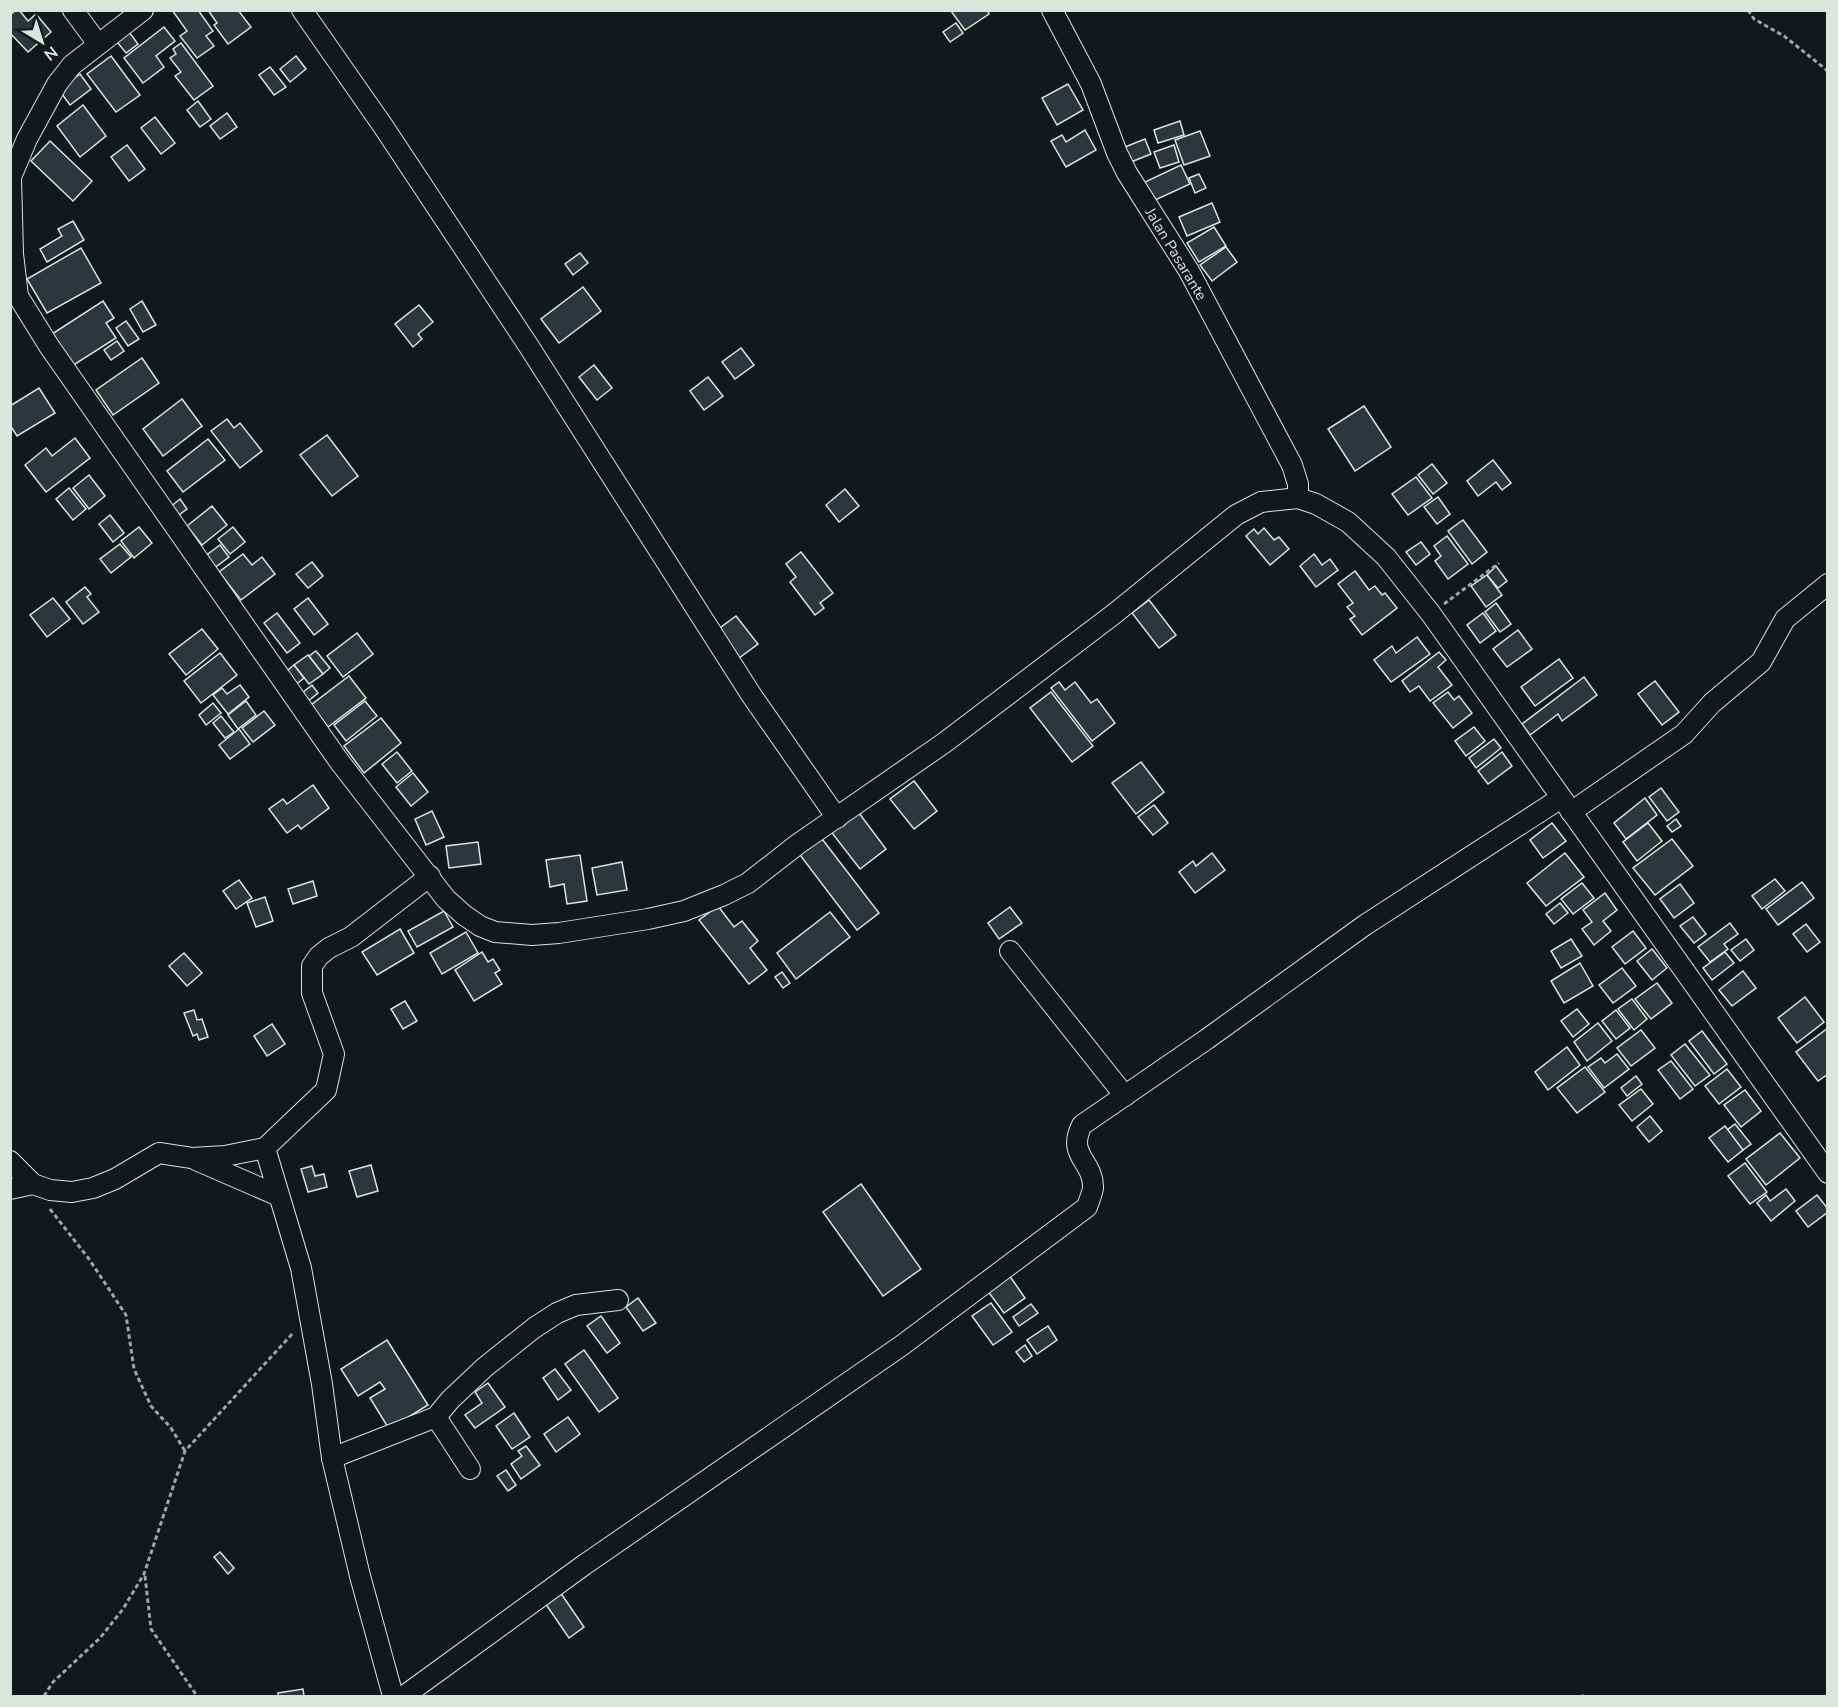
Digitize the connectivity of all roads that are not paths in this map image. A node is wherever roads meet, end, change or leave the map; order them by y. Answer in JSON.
{"nodes":[{"id":1,"x":73,"y":10,"type":"edge"},
{"id":2,"x":143,"y":10,"type":"edge"},
{"id":3,"x":302,"y":10,"type":"edge"},
{"id":4,"x":1052,"y":10,"type":"edge"},
{"id":5,"x":98,"y":44,"type":"junction"},
{"id":6,"x":1298,"y":498,"type":"junction"},
{"id":7,"x":1827,"y":584,"type":"edge"},
{"id":8,"x":1566,"y":805,"type":"junction"},
{"id":9,"x":837,"y":818,"type":"junction"},
{"id":10,"x":430,"y":876,"type":"junction"},
{"id":11,"x":1010,"y":951,"type":"dead end"},
{"id":12,"x":1125,"y":1096,"type":"junction"},
{"id":13,"x":265,"y":1148,"type":"junction"},
{"id":14,"x":192,"y":1158,"type":"junction"},
{"id":15,"x":10,"y":1161,"type":"edge"},
{"id":16,"x":1827,"y":1173,"type":"edge"},
{"id":17,"x":41,"y":1187,"type":"junction"},
{"id":18,"x":10,"y":1189,"type":"edge"},
{"id":19,"x":279,"y":1196,"type":"junction"},
{"id":20,"x":618,"y":1300,"type":"dead end"},
{"id":21,"x":436,"y":1417,"type":"junction"},
{"id":22,"x":332,"y":1458,"type":"junction"},
{"id":23,"x":470,"y":1469,"type":"dead end"},
{"id":24,"x":393,"y":1696,"type":"edge"},
{"id":25,"x":404,"y":1696,"type":"edge"}],
"edges":[{"from":1,"to":5,"type":"street"},
{"from":2,"to":5,"type":"street"},
{"from":3,"to":9,"type":"street"},
{"from":4,"to":6,"type":"street","name":"Jalan Pasarante"},
{"from":5,"to":10,"type":"street"},
{"from":6,"to":8,"type":"street"},
{"from":6,"to":9,"type":"street"},
{"from":7,"to":8,"type":"street"},
{"from":8,"to":12,"type":"street"},
{"from":8,"to":16,"type":"street"},
{"from":9,"to":10,"type":"street"},
{"from":10,"to":13,"type":"street"},
{"from":11,"to":12,"type":"street"},
{"from":12,"to":25,"type":"street"},
{"from":13,"to":14,"type":"street"},
{"from":13,"to":19,"type":"street"},
{"from":14,"to":17,"type":"street"},
{"from":14,"to":19,"type":"street"},
{"from":15,"to":17,"type":"street"},
{"from":17,"to":18,"type":"street"},
{"from":19,"to":22,"type":"street"},
{"from":20,"to":21,"type":"street"},
{"from":21,"to":22,"type":"street"},
{"from":21,"to":23,"type":"street"},
{"from":22,"to":24,"type":"street"}]}
